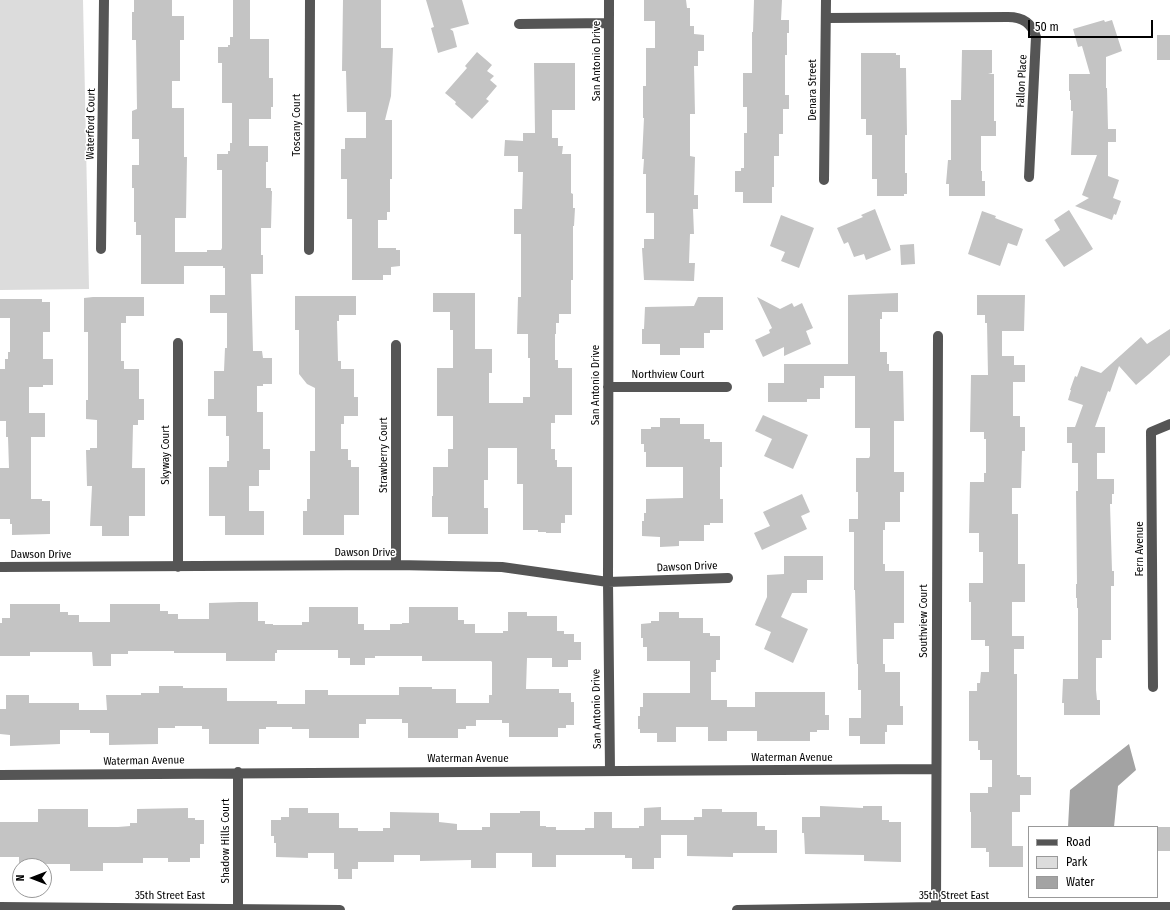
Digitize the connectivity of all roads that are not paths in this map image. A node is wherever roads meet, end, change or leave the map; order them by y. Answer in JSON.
{"nodes":[{"id":1,"x":104,"y":0,"type":"edge"},
{"id":2,"x":310,"y":0,"type":"edge"},
{"id":3,"x":609,"y":0,"type":"edge"},
{"id":4,"x":826,"y":0,"type":"edge"},
{"id":5,"x":826,"y":18,"type":"junction"},
{"id":6,"x":609,"y":23,"type":"junction"},
{"id":7,"x":519,"y":24,"type":"dead end"},
{"id":8,"x":1029,"y":177,"type":"dead end"},
{"id":9,"x":824,"y":180,"type":"dead end"},
{"id":10,"x":101,"y":249,"type":"dead end"},
{"id":11,"x":309,"y":250,"type":"dead end"},
{"id":12,"x":938,"y":336,"type":"dead end"},
{"id":13,"x":178,"y":343,"type":"dead end"},
{"id":14,"x":396,"y":345,"type":"dead end"},
{"id":15,"x":608,"y":387,"type":"junction"},
{"id":16,"x":727,"y":387,"type":"dead end"},
{"id":17,"x":1170,"y":424,"type":"edge"},
{"id":18,"x":396,"y":565,"type":"junction"},
{"id":19,"x":0,"y":567,"type":"edge"},
{"id":20,"x":178,"y":567,"type":"junction"},
{"id":21,"x":728,"y":578,"type":"dead end"},
{"id":22,"x":608,"y":582,"type":"junction"},
{"id":23,"x":1153,"y":687,"type":"dead end"},
{"id":24,"x":936,"y":769,"type":"junction"},
{"id":25,"x":610,"y":770,"type":"junction"},
{"id":26,"x":238,"y":772,"type":"junction"},
{"id":27,"x":0,"y":775,"type":"edge"},
{"id":28,"x":0,"y":907,"type":"edge"},
{"id":29,"x":936,"y":907,"type":"junction"},
{"id":30,"x":1170,"y":907,"type":"edge"},
{"id":31,"x":238,"y":909,"type":"junction"},
{"id":32,"x":340,"y":910,"type":"edge"},
{"id":33,"x":737,"y":910,"type":"edge"}],
"edges":[{"from":1,"to":10,"type":"street","name":"Waterford Court"},
{"from":2,"to":11,"type":"street","name":"Toscany Court"},
{"from":3,"to":6,"type":"street","name":"San Antonio Drive"},
{"from":4,"to":5,"type":"street","name":"Denara Street"},
{"from":5,"to":8,"type":"street","name":"Fallon Place"},
{"from":5,"to":9,"type":"street","name":"Denara Street"},
{"from":6,"to":7,"type":"street"},
{"from":6,"to":15,"type":"street","name":"San Antonio Drive"},
{"from":12,"to":24,"type":"street","name":"Southview Court"},
{"from":13,"to":20,"type":"street","name":"Skyway Court"},
{"from":14,"to":18,"type":"street","name":"Strawberry Court"},
{"from":15,"to":16,"type":"street","name":"Northview Court"},
{"from":15,"to":22,"type":"street","name":"San Antonio Drive"},
{"from":17,"to":23,"type":"street","name":"Fern Avenue"},
{"from":18,"to":20,"type":"street","name":"Dawson Drive"},
{"from":18,"to":22,"type":"street","name":"Dawson Drive"},
{"from":19,"to":20,"type":"street","name":"Dawson Drive"},
{"from":21,"to":22,"type":"street","name":"Dawson Drive"},
{"from":22,"to":25,"type":"street","name":"San Antonio Drive"},
{"from":24,"to":25,"type":"street","name":"Waterman Avenue"},
{"from":24,"to":29,"type":"street","name":"Southview Court"},
{"from":25,"to":26,"type":"street","name":"Waterman Avenue"},
{"from":26,"to":27,"type":"street","name":"Waterman Avenue"},
{"from":26,"to":31,"type":"street","name":"Shadow Hills Court"},
{"from":28,"to":31,"type":"street","name":"35th Street East"},
{"from":29,"to":30,"type":"street","name":"35th Street East"},
{"from":29,"to":33,"type":"street","name":"35th Street East"},
{"from":31,"to":32,"type":"street","name":"35th Street East"}]}
